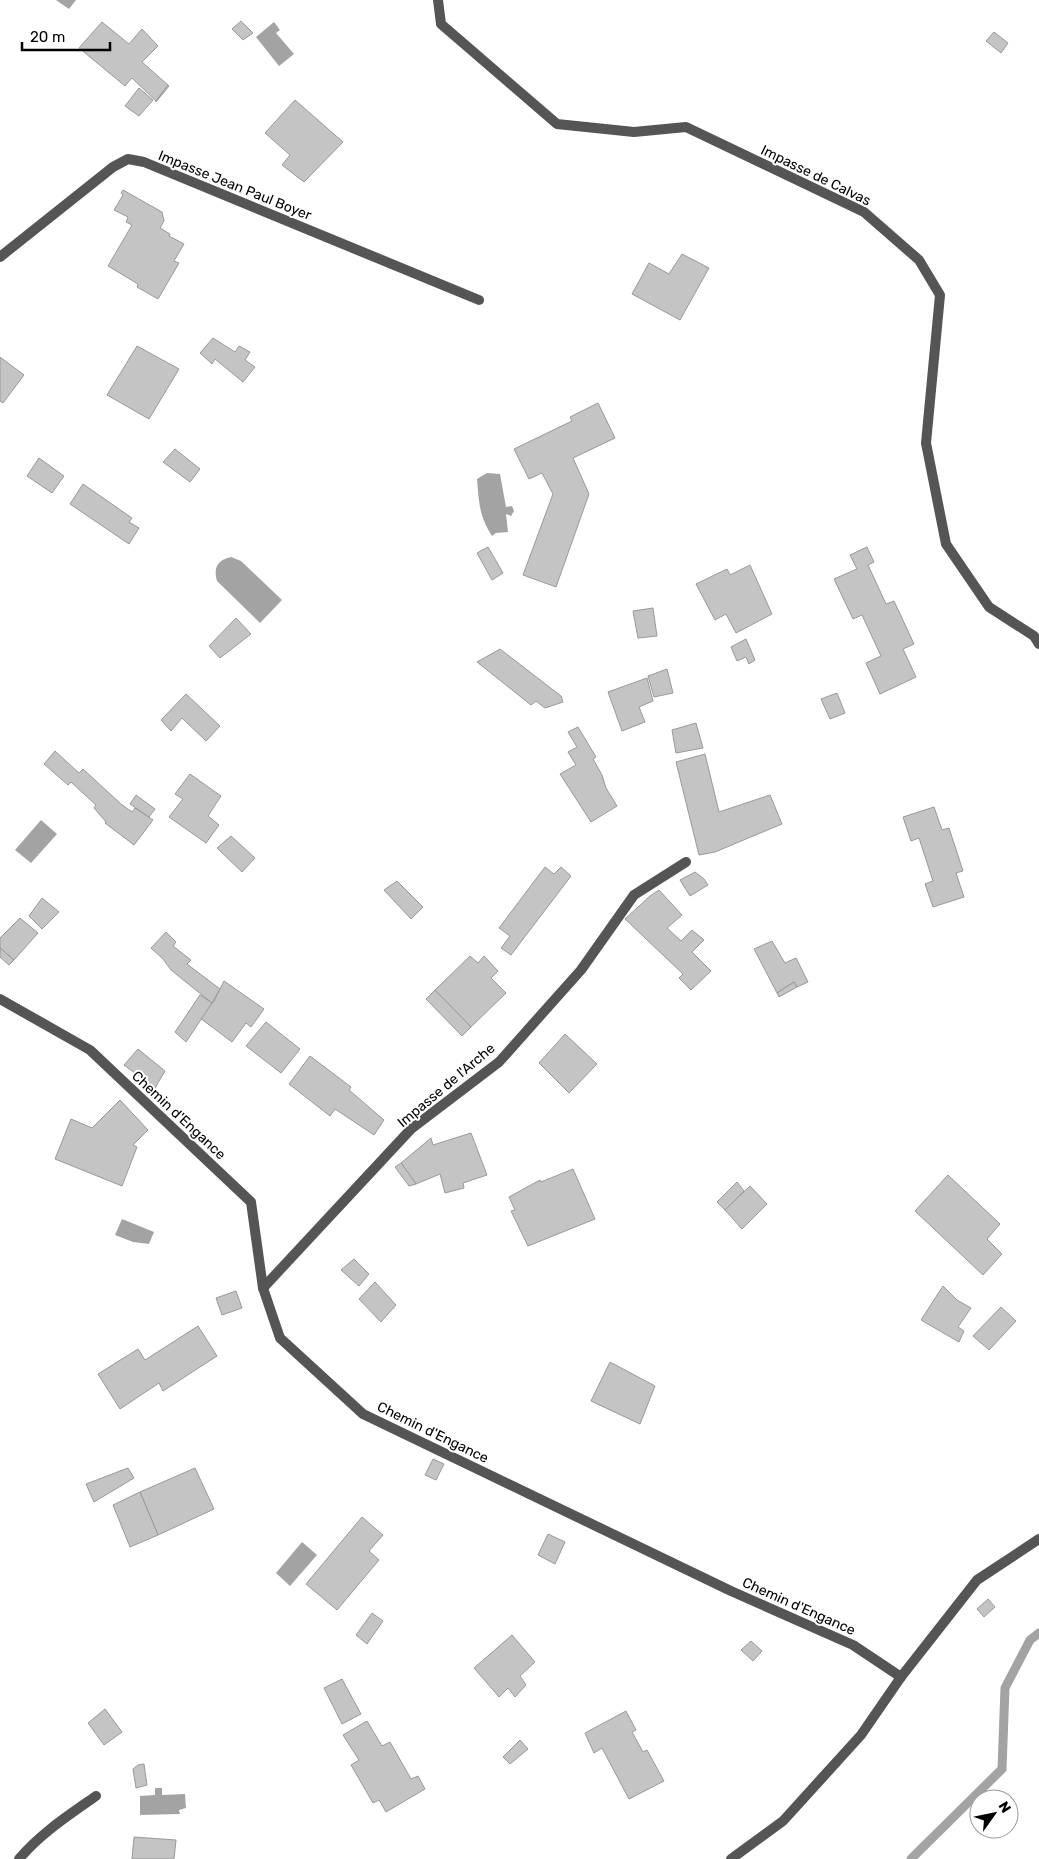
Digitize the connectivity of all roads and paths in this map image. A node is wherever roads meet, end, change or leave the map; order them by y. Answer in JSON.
{"nodes":[{"id":1,"x":438,"y":0,"type":"edge"},
{"id":2,"x":0,"y":257,"type":"edge"},
{"id":3,"x":479,"y":300,"type":"dead end"},
{"id":4,"x":1039,"y":644,"type":"edge"},
{"id":5,"x":686,"y":862,"type":"dead end"},
{"id":6,"x":0,"y":999,"type":"edge"},
{"id":7,"x":262,"y":1288,"type":"junction"},
{"id":8,"x":1039,"y":1539,"type":"edge"},
{"id":9,"x":901,"y":1677,"type":"junction"},
{"id":10,"x":96,"y":1796,"type":"dead end"},
{"id":11,"x":20,"y":1859,"type":"edge"},
{"id":12,"x":731,"y":1859,"type":"edge"}],
"edges":[{"from":1,"to":4,"type":"street","name":"Impasse de Calvas"},
{"from":2,"to":3,"type":"street","name":"Impasse Jean Paul Boyer"},
{"from":5,"to":7,"type":"street","name":"Impasse de l'Arche"},
{"from":6,"to":7,"type":"street","name":"Chemin d'Engance"},
{"from":7,"to":9,"type":"street","name":"Chemin d'Engance"},
{"from":8,"to":9,"type":"street"},
{"from":9,"to":12,"type":"street"},
{"from":10,"to":11,"type":"street"}]}
